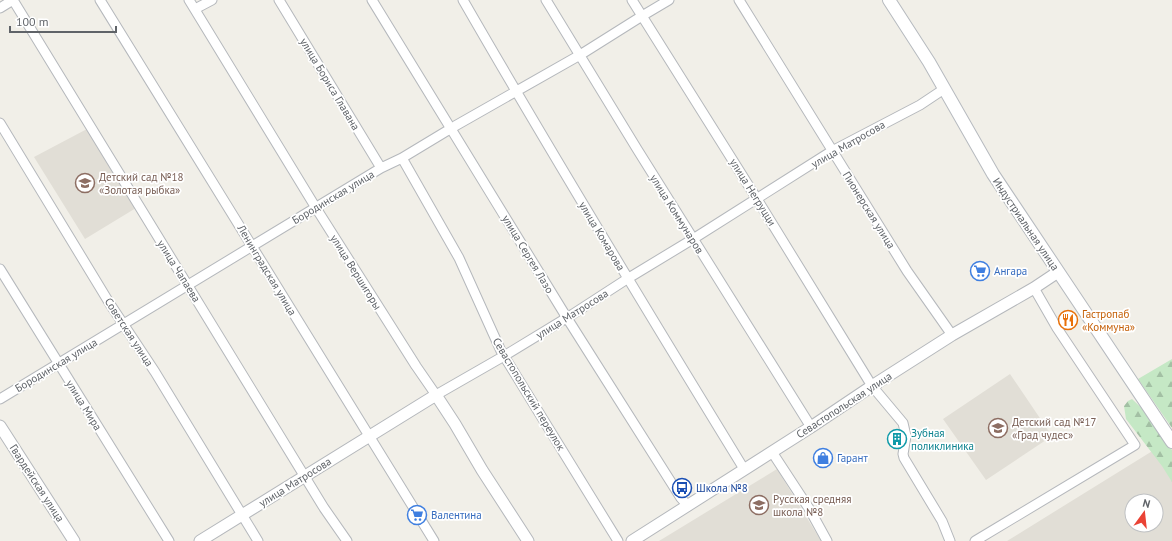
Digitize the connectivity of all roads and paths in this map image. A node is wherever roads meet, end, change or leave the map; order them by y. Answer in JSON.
{"nodes":[{"id":1,"x":13,"y":0,"type":"edge"},
{"id":2,"x":100,"y":0,"type":"edge"},
{"id":3,"x":189,"y":0,"type":"edge"},
{"id":4,"x":212,"y":0,"type":"edge"},
{"id":5,"x":279,"y":0,"type":"edge"},
{"id":6,"x":372,"y":0,"type":"edge"},
{"id":7,"x":463,"y":0,"type":"edge"},
{"id":8,"x":546,"y":0,"type":"edge"},
{"id":9,"x":632,"y":0,"type":"edge"},
{"id":10,"x":669,"y":0,"type":"edge"},
{"id":11,"x":739,"y":0,"type":"edge"},
{"id":12,"x":889,"y":0,"type":"edge"},
{"id":13,"x":0,"y":8,"type":"edge"},
{"id":14,"x":195,"y":9,"type":"junction"},
{"id":15,"x":642,"y":16,"type":"junction"},
{"id":16,"x":580,"y":55,"type":"junction"},
{"id":17,"x":944,"y":89,"type":"junction"},
{"id":18,"x":516,"y":92,"type":"junction"},
{"id":19,"x":0,"y":123,"type":"edge"},
{"id":20,"x":451,"y":128,"type":"junction"},
{"id":21,"x":832,"y":151,"type":"junction"},
{"id":22,"x":402,"y":158,"type":"junction"},
{"id":23,"x":381,"y":168,"type":"junction"},
{"id":24,"x":757,"y":199,"type":"junction"},
{"id":25,"x":316,"y":208,"type":"junction"},
{"id":26,"x":693,"y":239,"type":"junction"},
{"id":27,"x":252,"y":247,"type":"junction"},
{"id":28,"x":0,"y":269,"type":"edge"},
{"id":29,"x":1058,"y":272,"type":"junction"},
{"id":30,"x":627,"y":279,"type":"junction"},
{"id":31,"x":188,"y":285,"type":"junction"},
{"id":32,"x":1034,"y":288,"type":"junction"},
{"id":33,"x":567,"y":318,"type":"junction"},
{"id":34,"x":123,"y":324,"type":"junction"},
{"id":35,"x":952,"y":335,"type":"junction"},
{"id":36,"x":504,"y":356,"type":"junction"},
{"id":37,"x":58,"y":364,"type":"junction"},
{"id":38,"x":872,"y":386,"type":"junction"},
{"id":39,"x":436,"y":395,"type":"junction"},
{"id":40,"x":0,"y":399,"type":"edge"},
{"id":41,"x":0,"y":426,"type":"edge"},
{"id":42,"x":811,"y":427,"type":"junction"},
{"id":43,"x":369,"y":436,"type":"junction"},
{"id":44,"x":1172,"y":442,"type":"edge"},
{"id":45,"x":772,"y":452,"type":"junction"},
{"id":46,"x":744,"y":469,"type":"junction"},
{"id":47,"x":306,"y":476,"type":"junction"},
{"id":48,"x":688,"y":506,"type":"junction"},
{"id":49,"x":242,"y":514,"type":"junction"},
{"id":50,"x":74,"y":541,"type":"edge"},
{"id":51,"x":168,"y":541,"type":"edge"},
{"id":52,"x":200,"y":541,"type":"edge"},
{"id":53,"x":258,"y":541,"type":"edge"},
{"id":54,"x":347,"y":541,"type":"edge"},
{"id":55,"x":434,"y":541,"type":"edge"},
{"id":56,"x":528,"y":541,"type":"edge"},
{"id":57,"x":618,"y":541,"type":"edge"},
{"id":58,"x":632,"y":541,"type":"edge"},
{"id":59,"x":828,"y":541,"type":"edge"},
{"id":60,"x":950,"y":541,"type":"edge"},
{"id":61,"x":975,"y":541,"type":"edge"}],
"edges":[{"from":1,"to":13,"type":"street"},
{"from":1,"to":31,"type":"street","name":"улица Чапаева"},
{"from":2,"to":27,"type":"street","name":"Ленинградская улица"},
{"from":3,"to":14,"type":"street","name":"улица Вершигоры"},
{"from":4,"to":14,"type":"street"},
{"from":5,"to":23,"type":"street","name":"улица Бориса Главана"},
{"from":6,"to":20,"type":"street","name":"улица Сергея Лазо"},
{"from":7,"to":18,"type":"street","name":"улица Комарова"},
{"from":8,"to":16,"type":"street","name":"улица Коммунаров"},
{"from":9,"to":15,"type":"street","name":"улица Негруцци"},
{"from":10,"to":15,"type":"street","name":"Бородинская улица"},
{"from":11,"to":21,"type":"street","name":"Пионерская улица"},
{"from":12,"to":17,"type":"main road","name":"Индустриальная улица"},
{"from":14,"to":25,"type":"street","name":"улица Вершигоры"},
{"from":15,"to":16,"type":"street","name":"Бородинская улица"},
{"from":15,"to":24,"type":"street","name":"улица Негруцци"},
{"from":16,"to":18,"type":"street","name":"Бородинская улица"},
{"from":16,"to":26,"type":"street","name":"улица Коммунаров"},
{"from":17,"to":21,"type":"street","name":"улица Матросова"},
{"from":17,"to":29,"type":"main road","name":"Индустриальная улица"},
{"from":18,"to":20,"type":"street","name":"Бородинская улица"},
{"from":18,"to":30,"type":"street","name":"улица Комарова"},
{"from":19,"to":34,"type":"street","name":"Советская улица"},
{"from":20,"to":22,"type":"street","name":"Бородинская улица"},
{"from":20,"to":33,"type":"street","name":"улица Сергея Лазо"},
{"from":21,"to":24,"type":"street","name":"улица Матросова"},
{"from":21,"to":35,"type":"street","name":"Пионерская улица"},
{"from":22,"to":23,"type":"street","name":"Бородинская улица"},
{"from":22,"to":36,"type":"street","name":"Севастопольский переулок"},
{"from":23,"to":25,"type":"street","name":"Бородинская улица"},
{"from":24,"to":26,"type":"street","name":"улица Матросова"},
{"from":24,"to":38,"type":"street","name":"улица Негруцци"},
{"from":25,"to":27,"type":"street","name":"Бородинская улица"},
{"from":25,"to":39,"type":"street","name":"улица Вершигоры"},
{"from":26,"to":30,"type":"street","name":"улица Матросова"},
{"from":26,"to":42,"type":"street","name":"улица Коммунаров"},
{"from":27,"to":31,"type":"street","name":"Бородинская улица"},
{"from":27,"to":43,"type":"street","name":"Ленинградская улица"},
{"from":28,"to":37,"type":"street","name":"улица Мира"},
{"from":29,"to":32,"type":"street","name":"Севастопольская улица"},
{"from":29,"to":44,"type":"main road","name":"Индустриальная улица"},
{"from":30,"to":33,"type":"street","name":"улица Матросова"},
{"from":30,"to":46,"type":"street","name":"улица Комарова"},
{"from":31,"to":34,"type":"street","name":"Бородинская улица"},
{"from":31,"to":47,"type":"street","name":"улица Чапаева"},
{"from":32,"to":35,"type":"street","name":"Севастопольская улица"},
{"from":32,"to":61,"type":"street"},
{"from":33,"to":36,"type":"street","name":"улица Матросова"},
{"from":33,"to":48,"type":"street","name":"улица Сергея Лазо"},
{"from":34,"to":37,"type":"street","name":"Бородинская улица"},
{"from":34,"to":49,"type":"street","name":"Советская улица"},
{"from":35,"to":38,"type":"street","name":"Севастопольская улица"},
{"from":36,"to":39,"type":"street","name":"улица Матросова"},
{"from":36,"to":57,"type":"street","name":"Севастопольский переулок"},
{"from":37,"to":40,"type":"street","name":"Бородинская улица"},
{"from":37,"to":51,"type":"street","name":"улица Мира"},
{"from":38,"to":42,"type":"street","name":"Севастопольская улица"},
{"from":38,"to":60,"type":"street","name":"улица Негруцци"},
{"from":39,"to":43,"type":"street","name":"улица Матросова"},
{"from":39,"to":56,"type":"street","name":"улица Вершигоры"},
{"from":41,"to":50,"type":"street","name":"Гвардейская улица"},
{"from":42,"to":45,"type":"street","name":"Севастопольская улица"},
{"from":43,"to":47,"type":"street","name":"улица Матросова"},
{"from":43,"to":55,"type":"street","name":"Ленинградская улица"},
{"from":45,"to":46,"type":"street","name":"Севастопольская улица"},
{"from":45,"to":59,"type":"street"},
{"from":46,"to":48,"type":"street","name":"Севастопольская улица"},
{"from":47,"to":49,"type":"street","name":"улица Матросова"},
{"from":47,"to":54,"type":"street","name":"улица Чапаева"},
{"from":48,"to":58,"type":"street","name":"Севастопольская улица"},
{"from":49,"to":52,"type":"street","name":"улица Матросова"},
{"from":49,"to":53,"type":"street","name":"Советская улица"}]}
